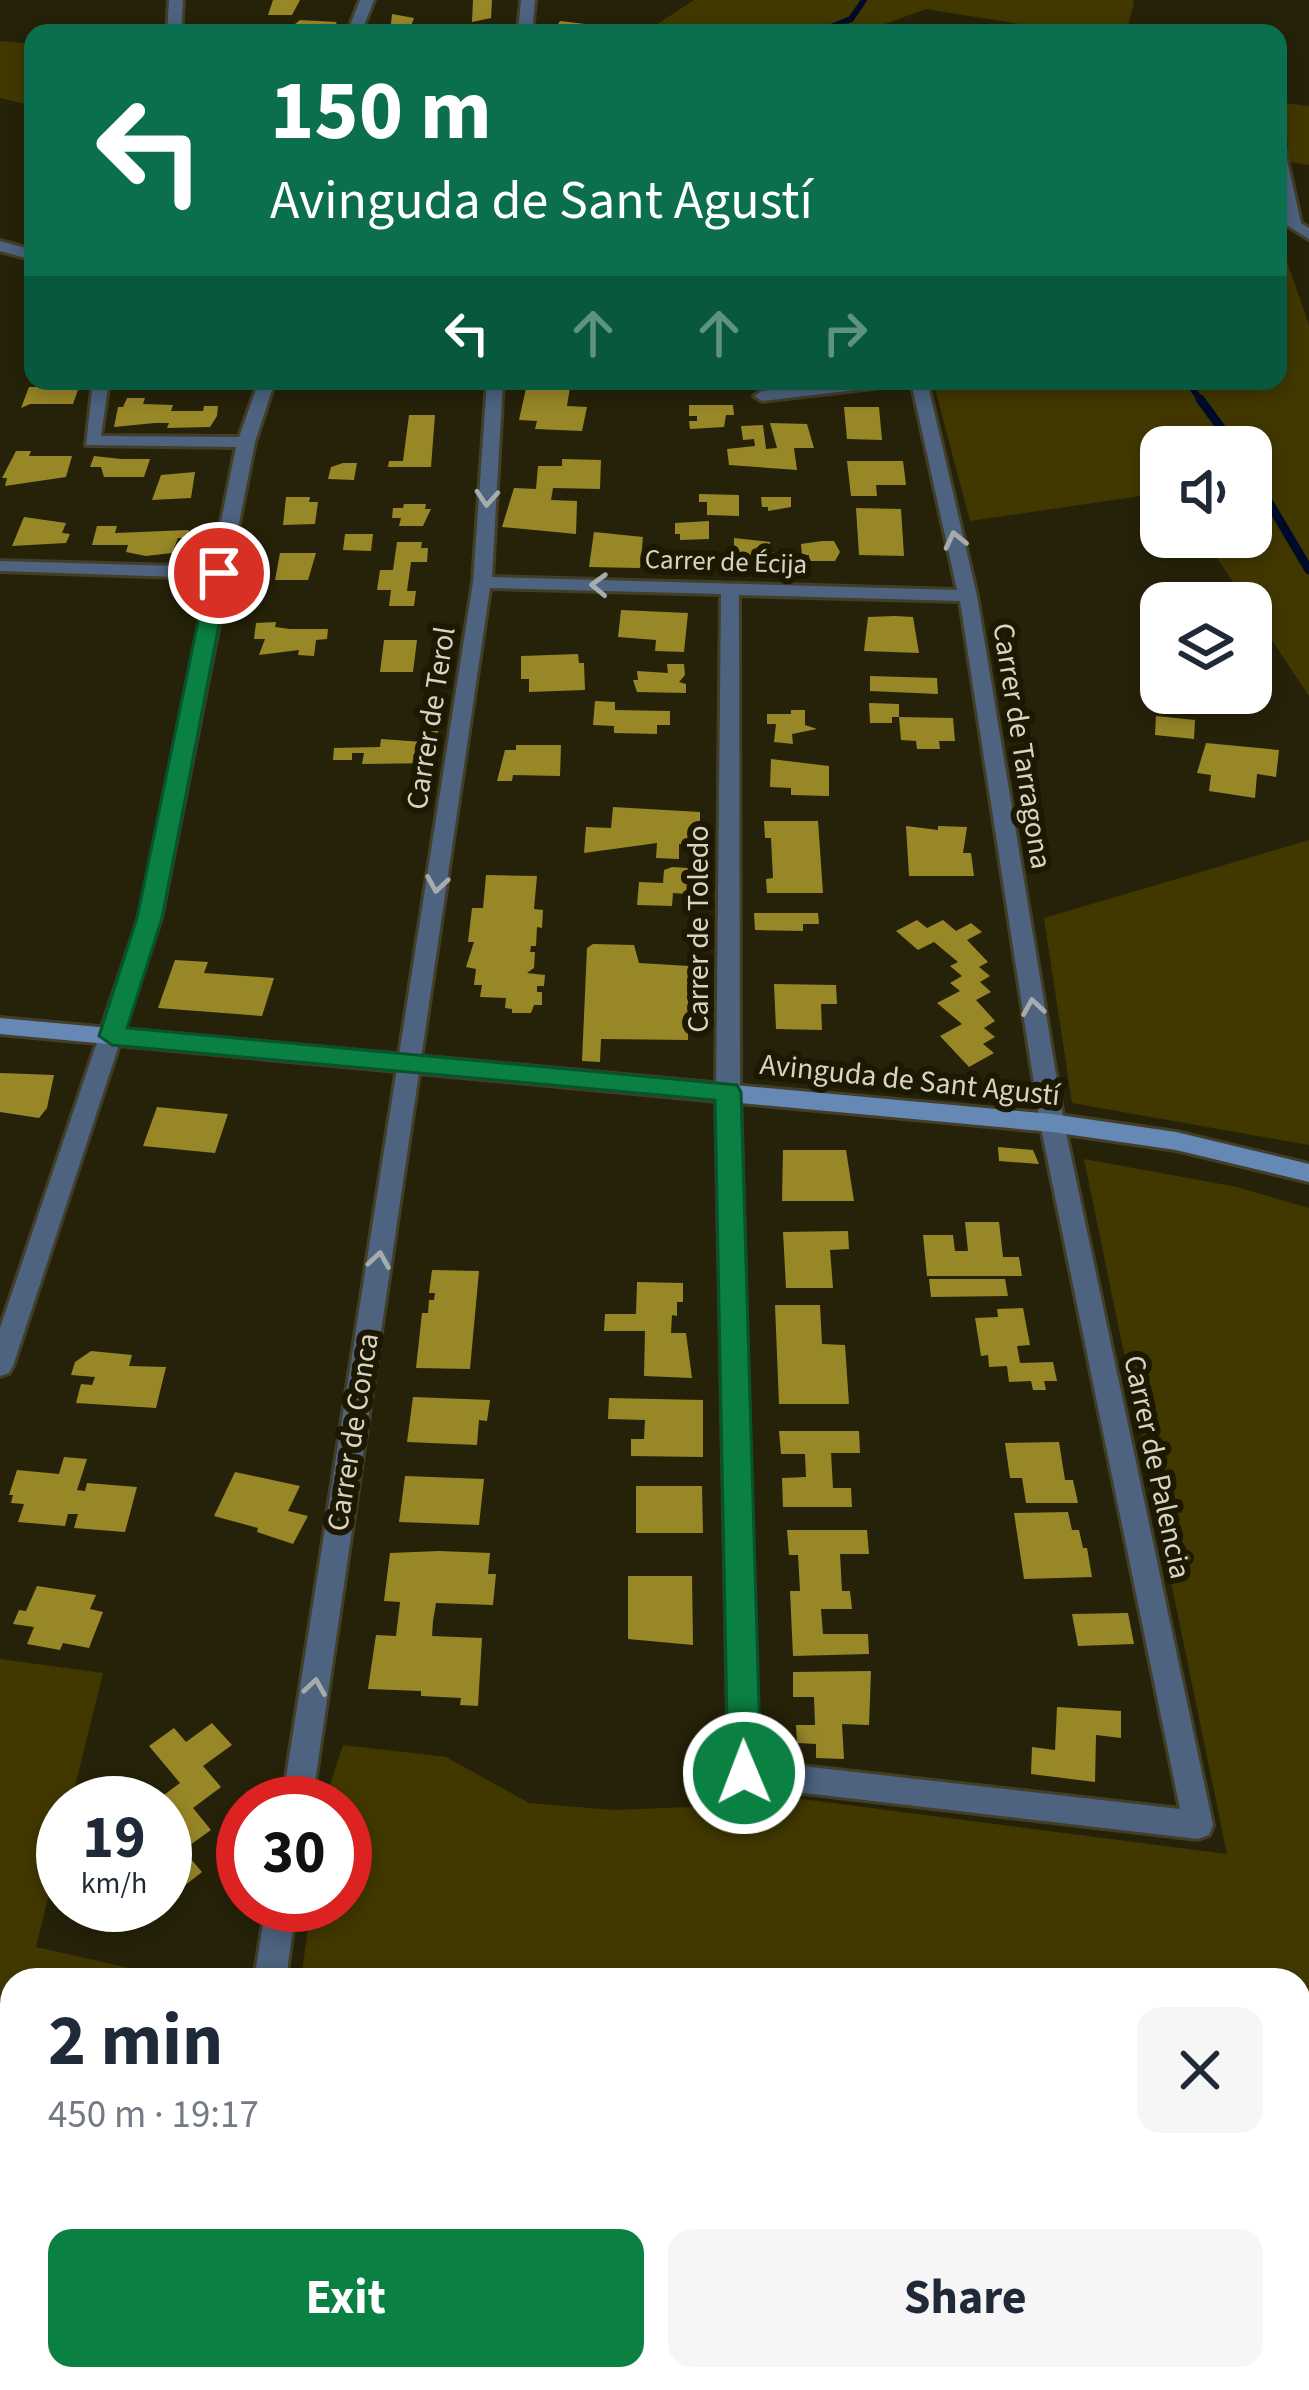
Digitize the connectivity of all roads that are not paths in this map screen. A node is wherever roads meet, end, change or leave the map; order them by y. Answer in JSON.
{"nodes":[{"id":1,"x":1287,"y":193,"type":"edge"},
{"id":2,"x":1309,"y":234,"type":"edge"},
{"id":3,"x":100,"y":390,"type":"edge"},
{"id":4,"x":264,"y":390,"type":"edge"},
{"id":5,"x":494,"y":390,"type":"edge"},
{"id":6,"x":813,"y":390,"type":"edge"},
{"id":7,"x":921,"y":390,"type":"edge"},
{"id":8,"x":762,"y":396,"type":"dead end"},
{"id":9,"x":246,"y":442,"type":"junction"},
{"id":10,"x":0,"y":566,"type":"edge"},
{"id":11,"x":219,"y":573,"type":"junction"},
{"id":12,"x":482,"y":582,"type":"junction"},
{"id":13,"x":730,"y":588,"type":"junction"},
{"id":14,"x":968,"y":596,"type":"junction"},
{"id":15,"x":0,"y":1026,"type":"edge"},
{"id":16,"x":112,"y":1036,"type":"junction"},
{"id":17,"x":410,"y":1062,"type":"junction"},
{"id":18,"x":728,"y":1092,"type":"junction"},
{"id":19,"x":1052,"y":1123,"type":"junction"},
{"id":20,"x":1309,"y":1173,"type":"edge"},
{"id":21,"x":0,"y":1366,"type":"edge"},
{"id":22,"x":301,"y":1776,"type":"edge"},
{"id":23,"x":1198,"y":1825,"type":"joint"},
{"id":24,"x":277,"y":1932,"type":"edge"},
{"id":25,"x":272,"y":1968,"type":"edge"}],
"edges":[{"from":1,"to":2,"type":"street"},
{"from":3,"to":9,"type":"street"},
{"from":4,"to":9,"type":"street"},
{"from":5,"to":12,"type":"street","name":"Carrer de Terol","one_way":true},
{"from":6,"to":8,"type":"street"},
{"from":14,"to":7,"type":"street","name":"Carrer de Tarragona","one_way":true},
{"from":9,"to":11,"type":"street"},
{"from":10,"to":11,"type":"street"},
{"from":11,"to":16,"type":"street"},
{"from":13,"to":12,"type":"street","name":"Carrer de Écija","one_way":true},
{"from":12,"to":17,"type":"street","name":"Carrer de Terol","one_way":true},
{"from":13,"to":14,"type":"street","name":"Carrer de Écija"},
{"from":13,"to":18,"type":"street","name":"Carrer de Toledo"},
{"from":19,"to":14,"type":"street","name":"Carrer de Tarragona","one_way":true},
{"from":15,"to":16,"type":"street","name":"Avinguda de Sant Agustí"},
{"from":16,"to":17,"type":"street","name":"Avinguda de Sant Agustí"},
{"from":16,"to":21,"type":"street"},
{"from":17,"to":18,"type":"street","name":"Avinguda de Sant Agustí"},
{"from":22,"to":17,"type":"street","name":"Carrer de Conca","one_way":true},
{"from":18,"to":19,"type":"street","name":"Avinguda de Sant Agustí"},
{"from":18,"to":23,"type":"street","name":"Carrer de Toledo"},
{"from":19,"to":20,"type":"street","name":"Avinguda de Sant Agustí"},
{"from":19,"to":23,"type":"street","name":"Carrer de Palencia"},
{"from":24,"to":25,"type":"street"}]}
